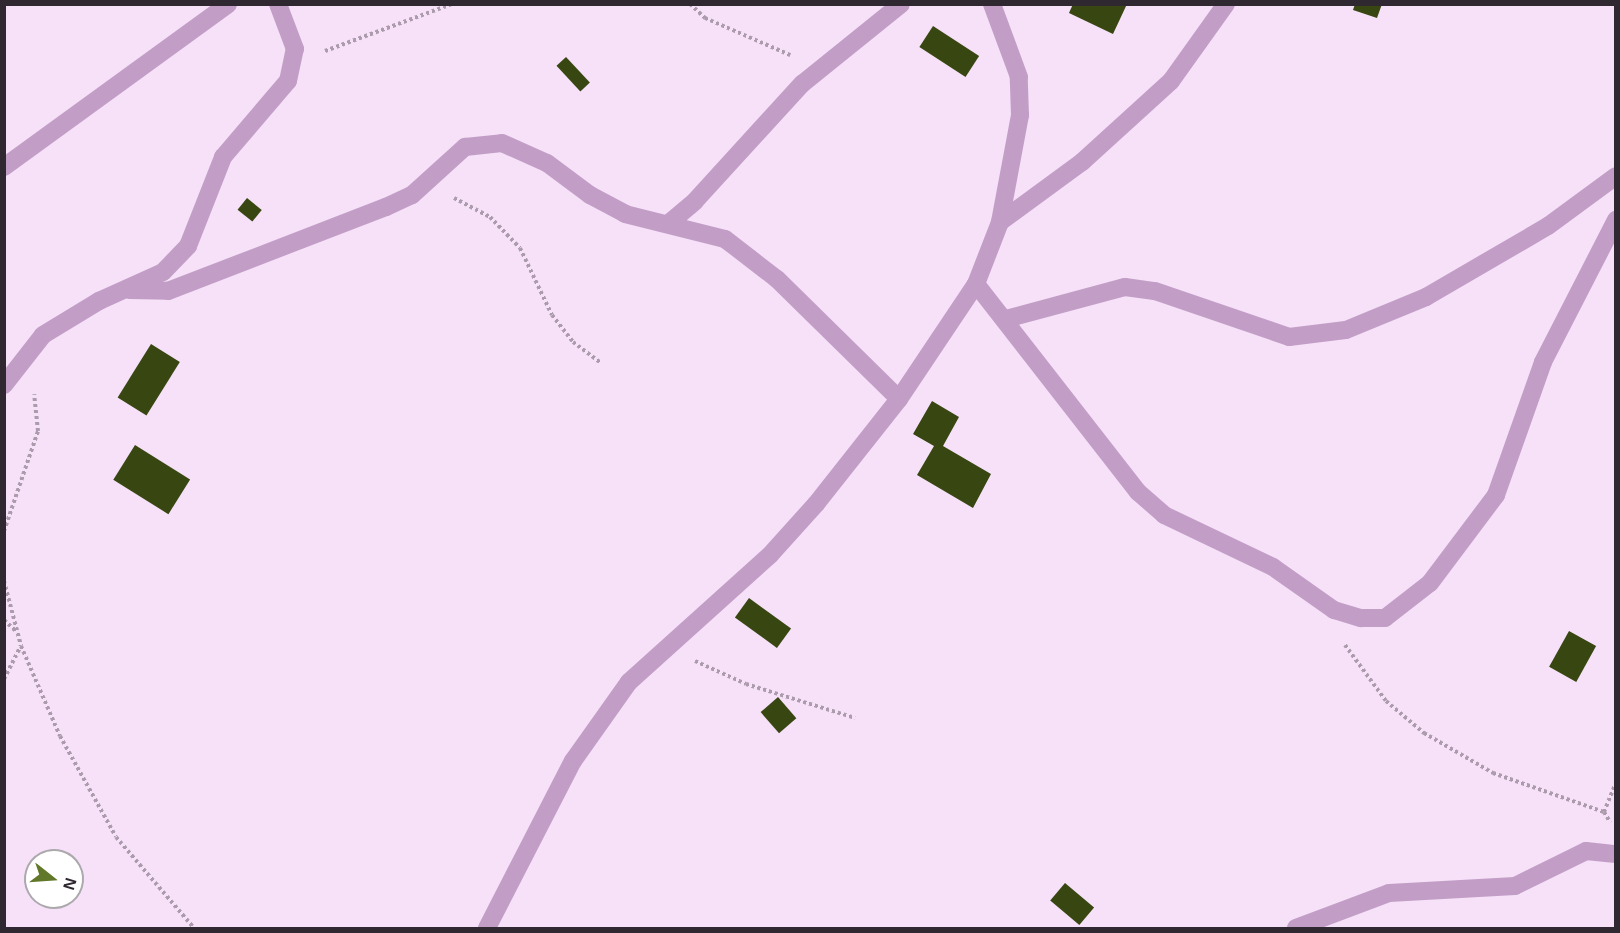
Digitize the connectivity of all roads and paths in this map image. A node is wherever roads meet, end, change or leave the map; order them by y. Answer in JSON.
{"nodes":[{"id":1,"x":228,"y":4,"type":"edge"},
{"id":2,"x":278,"y":4,"type":"edge"},
{"id":3,"x":452,"y":4,"type":"edge"},
{"id":4,"x":690,"y":4,"type":"edge"},
{"id":5,"x":901,"y":4,"type":"edge"},
{"id":6,"x":992,"y":4,"type":"edge"},
{"id":7,"x":1226,"y":4,"type":"edge"},
{"id":8,"x":294,"y":65,"type":"junction"},
{"id":9,"x":824,"y":67,"type":"junction"},
{"id":10,"x":4,"y":166,"type":"edge"},
{"id":11,"x":1616,"y":176,"type":"edge"},
{"id":12,"x":412,"y":195,"type":"junction"},
{"id":13,"x":1616,"y":220,"type":"edge"},
{"id":14,"x":1000,"y":222,"type":"junction"},
{"id":15,"x":668,"y":224,"type":"junction"},
{"id":16,"x":976,"y":284,"type":"junction"},
{"id":17,"x":129,"y":290,"type":"junction"},
{"id":18,"x":1006,"y":319,"type":"junction"},
{"id":19,"x":26,"y":355,"type":"junction"},
{"id":20,"x":600,"y":362,"type":"dead end"},
{"id":21,"x":4,"y":385,"type":"edge"},
{"id":22,"x":899,"y":399,"type":"junction"},
{"id":23,"x":4,"y":531,"type":"edge"},
{"id":24,"x":4,"y":581,"type":"edge"},
{"id":25,"x":1334,"y":610,"type":"junction"},
{"id":26,"x":4,"y":620,"type":"edge"},
{"id":27,"x":17,"y":633,"type":"junction"},
{"id":28,"x":21,"y":646,"type":"junction"},
{"id":29,"x":669,"y":646,"type":"junction"},
{"id":30,"x":4,"y":679,"type":"edge"},
{"id":31,"x":855,"y":718,"type":"dead end"},
{"id":32,"x":1616,"y":783,"type":"edge"},
{"id":33,"x":1604,"y":812,"type":"junction"},
{"id":34,"x":1616,"y":832,"type":"edge"},
{"id":35,"x":1616,"y":854,"type":"edge"},
{"id":36,"x":194,"y":928,"type":"edge"},
{"id":37,"x":487,"y":928,"type":"edge"},
{"id":38,"x":1296,"y":928,"type":"edge"}],
"edges":[{"from":1,"to":10,"type":"street"},
{"from":2,"to":8,"type":"street"},
{"from":3,"to":8,"type":"path"},
{"from":4,"to":9,"type":"path"},
{"from":5,"to":9,"type":"street"},
{"from":6,"to":14,"type":"street"},
{"from":7,"to":14,"type":"street"},
{"from":8,"to":17,"type":"street"},
{"from":9,"to":15,"type":"street"},
{"from":11,"to":18,"type":"street"},
{"from":12,"to":15,"type":"street"},
{"from":12,"to":17,"type":"street"},
{"from":12,"to":20,"type":"path"},
{"from":13,"to":25,"type":"street"},
{"from":14,"to":16,"type":"street"},
{"from":15,"to":22,"type":"street"},
{"from":16,"to":18,"type":"street"},
{"from":16,"to":22,"type":"street"},
{"from":17,"to":19,"type":"street"},
{"from":18,"to":25,"type":"street"},
{"from":19,"to":21,"type":"street"},
{"from":19,"to":23,"type":"path"},
{"from":22,"to":29,"type":"street"},
{"from":24,"to":27,"type":"path"},
{"from":25,"to":33,"type":"path"},
{"from":26,"to":27,"type":"path"},
{"from":27,"to":28,"type":"path"},
{"from":28,"to":30,"type":"path"},
{"from":28,"to":36,"type":"path"},
{"from":29,"to":31,"type":"path"},
{"from":29,"to":37,"type":"street"},
{"from":32,"to":33,"type":"path"},
{"from":33,"to":34,"type":"path"},
{"from":35,"to":38,"type":"street"}]}
